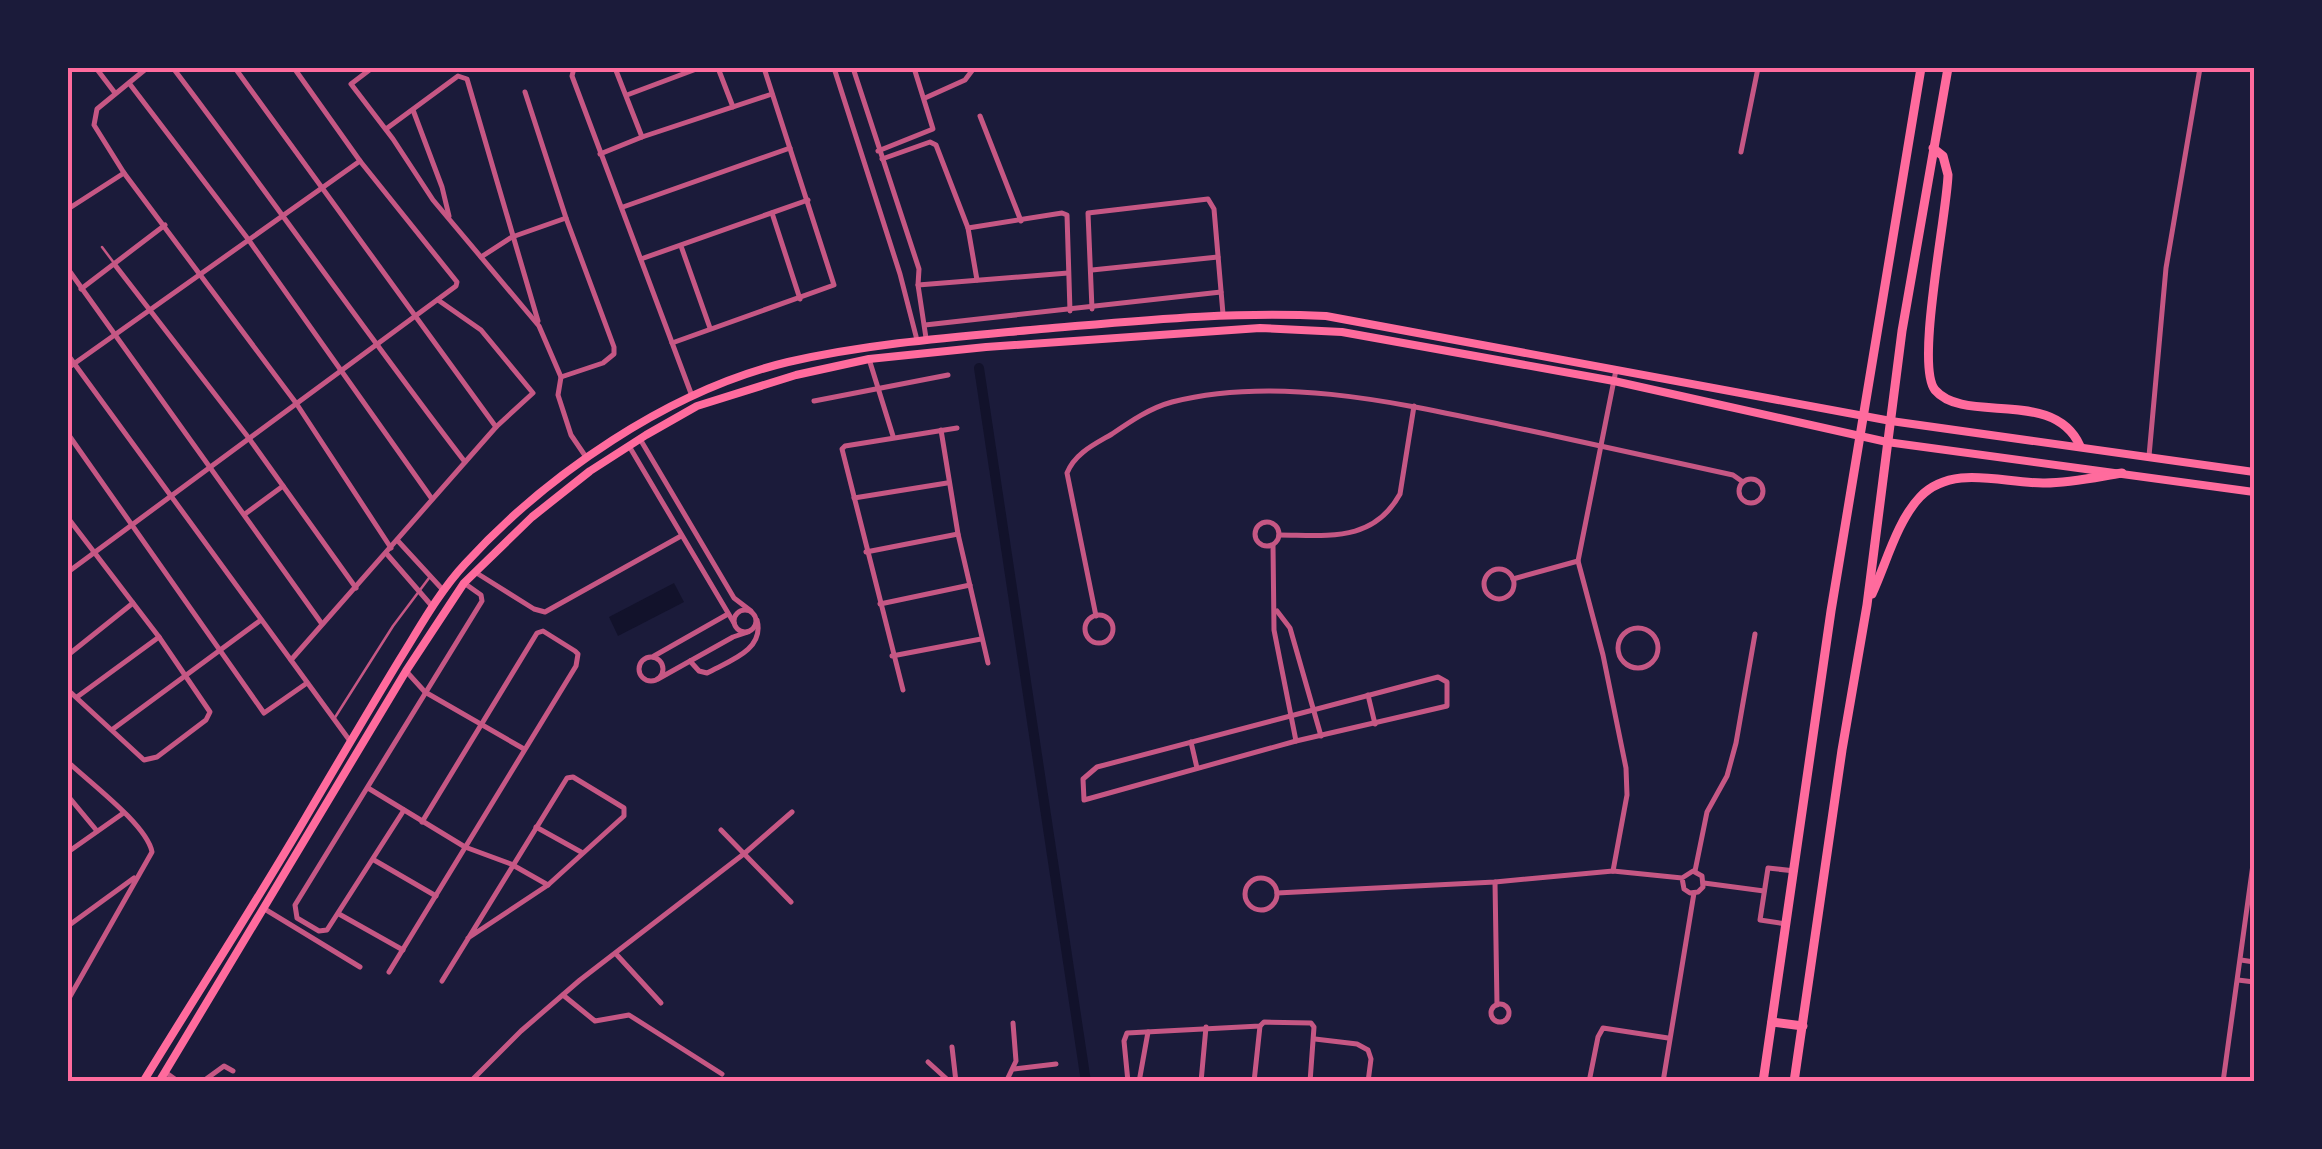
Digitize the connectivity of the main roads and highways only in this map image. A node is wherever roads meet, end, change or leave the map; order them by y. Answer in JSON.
{"nodes":[{"id":1,"x":1921,"y":68,"type":"edge"},
{"id":2,"x":1948,"y":68,"type":"edge"},
{"id":3,"x":1933,"y":148,"type":"junction"},
{"id":4,"x":1863,"y":414,"type":"junction"},
{"id":5,"x":1891,"y":421,"type":"junction"},
{"id":6,"x":1859,"y":435,"type":"junction"},
{"id":7,"x":1887,"y":442,"type":"junction"},
{"id":8,"x":2080,"y":446,"type":"junction"},
{"id":9,"x":2254,"y":472,"type":"edge"},
{"id":10,"x":2122,"y":473,"type":"junction"},
{"id":11,"x":2254,"y":492,"type":"edge"},
{"id":12,"x":523,"y":507,"type":"junction"},
{"id":13,"x":532,"y":517,"type":"junction"},
{"id":14,"x":1867,"y":605,"type":"junction"},
{"id":15,"x":208,"y":976,"type":"junction"},
{"id":16,"x":218,"y":982,"type":"junction"},
{"id":17,"x":1772,"y":1022,"type":"junction"},
{"id":18,"x":1802,"y":1026,"type":"junction"},
{"id":19,"x":144,"y":1082,"type":"edge"},
{"id":20,"x":159,"y":1082,"type":"edge"},
{"id":21,"x":1763,"y":1082,"type":"edge"},
{"id":22,"x":1794,"y":1082,"type":"edge"}],
"edges":[{"from":1,"to":4,"type":"main road"},
{"from":2,"to":3,"type":"main road"},
{"from":3,"to":5,"type":"main road"},
{"from":3,"to":8,"type":"main road"},
{"from":4,"to":5,"type":"main road"},
{"from":4,"to":6,"type":"main road"},
{"from":4,"to":12,"type":"main road"},
{"from":5,"to":7,"type":"main road"},
{"from":5,"to":8,"type":"main road"},
{"from":6,"to":7,"type":"main road"},
{"from":6,"to":13,"type":"main road"},
{"from":6,"to":17,"type":"main road"},
{"from":7,"to":10,"type":"main road"},
{"from":7,"to":14,"type":"main road"},
{"from":8,"to":9,"type":"main road"},
{"from":10,"to":11,"type":"main road"},
{"from":10,"to":14,"type":"main road"},
{"from":12,"to":13,"type":"main road"},
{"from":12,"to":15,"type":"main road"},
{"from":13,"to":16,"type":"main road"},
{"from":14,"to":18,"type":"main road"},
{"from":15,"to":16,"type":"main road"},
{"from":15,"to":19,"type":"main road"},
{"from":16,"to":20,"type":"main road"},
{"from":17,"to":18,"type":"main road"},
{"from":17,"to":21,"type":"main road"},
{"from":18,"to":22,"type":"main road"}]}
